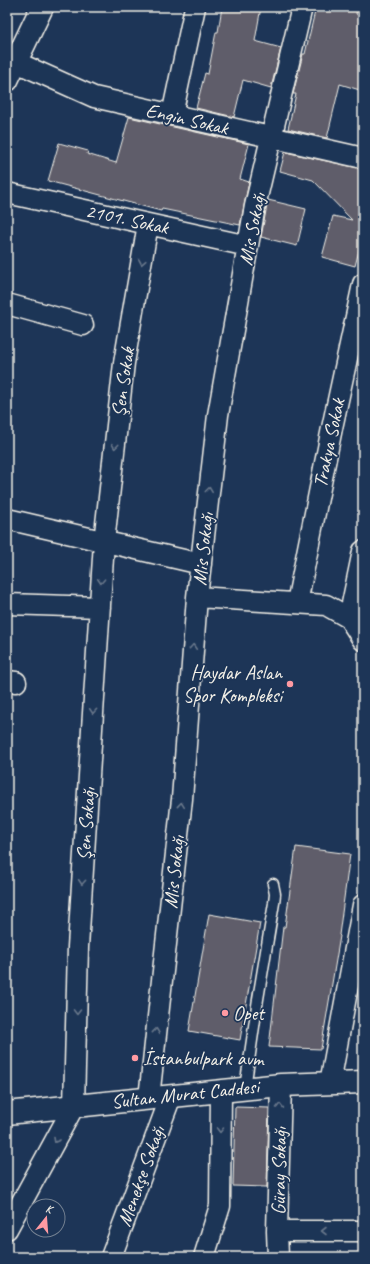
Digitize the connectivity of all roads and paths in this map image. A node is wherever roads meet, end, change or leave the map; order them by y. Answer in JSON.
{"nodes":[{"id":1,"x":42,"y":7,"type":"edge"},
{"id":2,"x":195,"y":7,"type":"edge"},
{"id":3,"x":302,"y":7,"type":"edge"},
{"id":4,"x":11,"y":71,"type":"edge"},
{"id":5,"x":172,"y":115,"type":"junction"},
{"id":6,"x":271,"y":138,"type":"junction"},
{"id":7,"x":363,"y":158,"type":"edge"},
{"id":8,"x":7,"y":193,"type":"edge"},
{"id":9,"x":148,"y":224,"type":"junction"},
{"id":10,"x":248,"y":246,"type":"junction"},
{"id":11,"x":363,"y":284,"type":"edge"},
{"id":12,"x":7,"y":304,"type":"edge"},
{"id":13,"x":84,"y":325,"type":"dead end"},
{"id":14,"x":7,"y":519,"type":"edge"},
{"id":15,"x":104,"y":542,"type":"junction"},
{"id":16,"x":363,"y":551,"type":"edge"},
{"id":17,"x":201,"y":564,"type":"junction"},
{"id":18,"x":197,"y":597,"type":"junction"},
{"id":19,"x":297,"y":603,"type":"junction"},
{"id":20,"x":7,"y":604,"type":"edge"},
{"id":21,"x":100,"y":607,"type":"junction"},
{"id":22,"x":349,"y":618,"type":"junction"},
{"id":23,"x":363,"y":640,"type":"edge"},
{"id":24,"x":273,"y":884,"type":"dead end"},
{"id":25,"x":363,"y":905,"type":"edge"},
{"id":26,"x":363,"y":1082,"type":"edge"},
{"id":27,"x":330,"y":1083,"type":"junction"},
{"id":28,"x":280,"y":1085,"type":"junction"},
{"id":29,"x":245,"y":1088,"type":"junction"},
{"id":30,"x":221,"y":1091,"type":"junction"},
{"id":31,"x":171,"y":1096,"type":"junction"},
{"id":32,"x":149,"y":1098,"type":"junction"},
{"id":33,"x":74,"y":1106,"type":"junction"},
{"id":34,"x":7,"y":1113,"type":"edge"},
{"id":35,"x":7,"y":1229,"type":"edge"},
{"id":36,"x":277,"y":1231,"type":"junction"},
{"id":37,"x":363,"y":1231,"type":"edge"},
{"id":38,"x":111,"y":1257,"type":"edge"},
{"id":39,"x":204,"y":1257,"type":"edge"},
{"id":40,"x":278,"y":1257,"type":"edge"}],
"edges":[{"from":1,"to":4,"type":"street"},
{"from":2,"to":5,"type":"street"},
{"from":3,"to":6,"type":"street","name":"Mis Sokağı"},
{"from":4,"to":5,"type":"street","name":"Engin Sokak"},
{"from":5,"to":6,"type":"street","name":"Engin Sokak"},
{"from":6,"to":7,"type":"street","name":"Engin Sokak"},
{"from":6,"to":10,"type":"street","name":"Mis Sokağı"},
{"from":8,"to":9,"type":"street","name":"2101. Sokak"},
{"from":9,"to":10,"type":"street","name":"2101. Sokak"},
{"from":9,"to":15,"type":"street","name":"Şen Sokak","one_way":true},
{"from":17,"to":10,"type":"street","name":"Mis Sokağı","one_way":true},
{"from":11,"to":19,"type":"street","name":"Trakya Sokak"},
{"from":12,"to":13,"type":"street"},
{"from":14,"to":15,"type":"street"},
{"from":15,"to":17,"type":"street"},
{"from":15,"to":21,"type":"street","name":"Şen Sokağı","one_way":true},
{"from":16,"to":22,"type":"street"},
{"from":17,"to":18,"type":"street","name":"Mis Sokağı"},
{"from":18,"to":19,"type":"street"},
{"from":32,"to":18,"type":"street","name":"Mis Sokağı","one_way":true},
{"from":19,"to":22,"type":"street"},
{"from":20,"to":21,"type":"street"},
{"from":21,"to":33,"type":"street","name":"Şen Sokağı","one_way":true},
{"from":22,"to":23,"type":"street"},
{"from":24,"to":29,"type":"lane"},
{"from":25,"to":27,"type":"street"},
{"from":26,"to":27,"type":"street","name":"Sultan Murat Caddesi"},
{"from":27,"to":28,"type":"street","name":"Sultan Murat Caddesi"},
{"from":28,"to":29,"type":"street","name":"Sultan Murat Caddesi"},
{"from":36,"to":28,"type":"street","name":"Güray Sokağı","one_way":true},
{"from":29,"to":30,"type":"street","name":"Sultan Murat Caddesi"},
{"from":30,"to":31,"type":"street","name":"Sultan Murat Caddesi"},
{"from":30,"to":39,"type":"street","one_way":true},
{"from":31,"to":32,"type":"street","name":"Sultan Murat Caddesi"},
{"from":31,"to":38,"type":"street","name":"Menekşe Sokağı"},
{"from":32,"to":33,"type":"street","name":"Sultan Murat Caddesi"},
{"from":33,"to":34,"type":"street","name":"Sultan Murat Caddesi"},
{"from":33,"to":35,"type":"street","one_way":true},
{"from":37,"to":36,"type":"street","one_way":true},
{"from":36,"to":40,"type":"street","name":"Güray Sokağı"}]}
